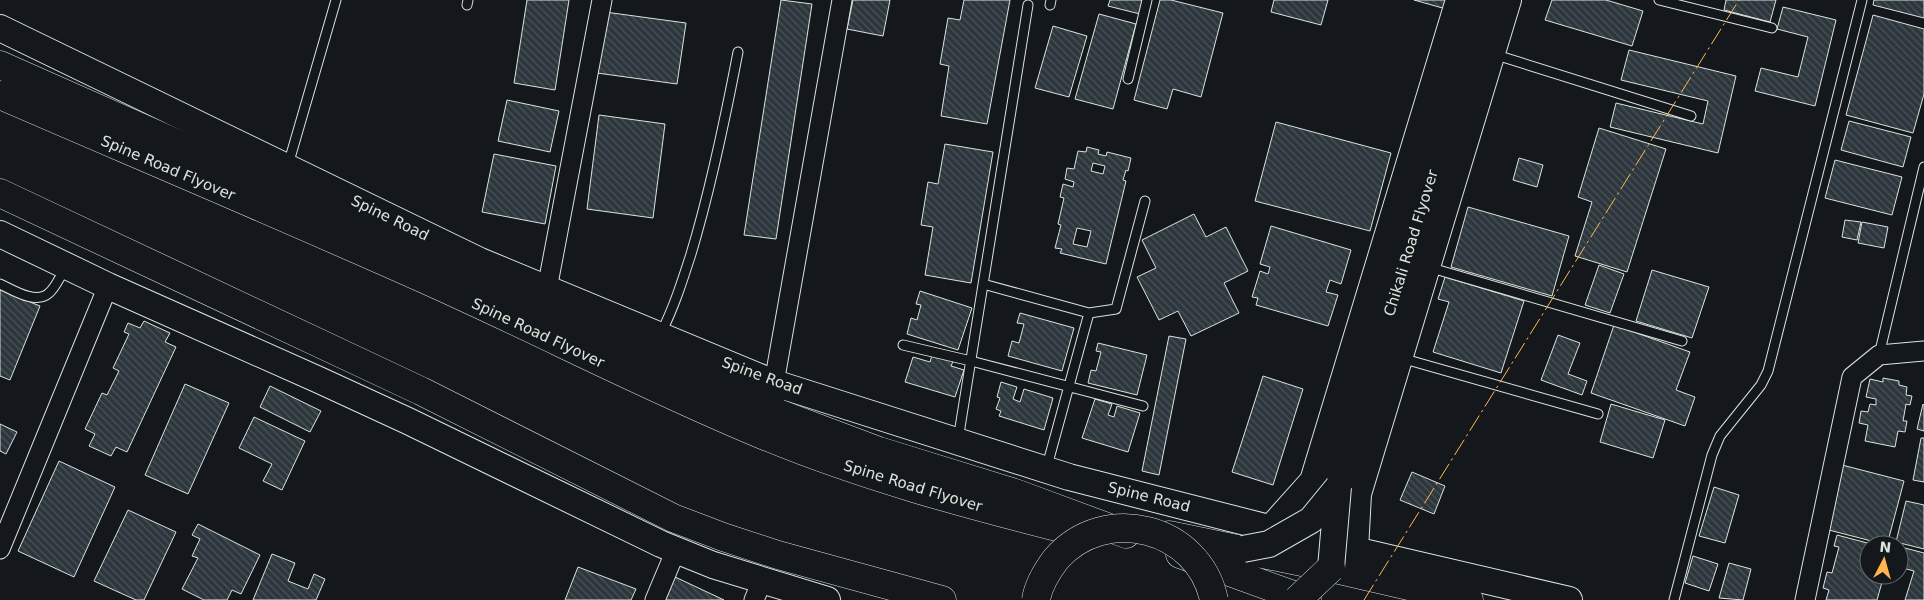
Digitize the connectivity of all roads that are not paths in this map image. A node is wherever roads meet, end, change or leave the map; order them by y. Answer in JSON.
{"nodes":[{"id":1,"x":336,"y":0,"type":"edge"},
{"id":2,"x":602,"y":0,"type":"edge"},
{"id":3,"x":842,"y":0,"type":"edge"},
{"id":4,"x":1147,"y":0,"type":"edge"},
{"id":5,"x":1459,"y":0,"type":"edge"},
{"id":6,"x":1484,"y":0,"type":"edge"},
{"id":7,"x":1508,"y":0,"type":"edge"},
{"id":8,"x":1658,"y":0,"type":"edge"},
{"id":9,"x":1862,"y":0,"type":"edge"},
{"id":10,"x":1028,"y":5,"type":"dead end"},
{"id":11,"x":0,"y":28,"type":"edge"},
{"id":12,"x":1772,"y":28,"type":"dead end"},
{"id":13,"x":738,"y":52,"type":"dead end"},
{"id":14,"x":1491,"y":53,"type":"junction"},
{"id":15,"x":0,"y":64,"type":"edge"},
{"id":16,"x":1128,"y":79,"type":"dead end"},
{"id":17,"x":0,"y":95,"type":"edge"},
{"id":18,"x":1691,"y":116,"type":"dead end"},
{"id":19,"x":1924,"y":167,"type":"edge"},
{"id":20,"x":287,"y":168,"type":"junction"},
{"id":21,"x":0,"y":193,"type":"edge"},
{"id":22,"x":1145,"y":201,"type":"dead end"},
{"id":23,"x":0,"y":234,"type":"edge"},
{"id":24,"x":66,"y":266,"type":"junction"},
{"id":25,"x":1427,"y":267,"type":"junction"},
{"id":26,"x":0,"y":284,"type":"edge"},
{"id":27,"x":983,"y":284,"type":"junction"},
{"id":28,"x":108,"y":286,"type":"junction"},
{"id":29,"x":547,"y":289,"type":"junction"},
{"id":30,"x":1089,"y":313,"type":"junction"},
{"id":31,"x":659,"y":335,"type":"junction"},
{"id":32,"x":1682,"y":340,"type":"dead end"},
{"id":33,"x":903,"y":345,"type":"dead end"},
{"id":34,"x":1924,"y":351,"type":"edge"},
{"id":35,"x":1879,"y":355,"type":"junction"},
{"id":36,"x":1399,"y":357,"type":"junction"},
{"id":37,"x":971,"y":360,"type":"junction"},
{"id":38,"x":774,"y":382,"type":"junction"},
{"id":39,"x":1069,"y":386,"type":"junction"},
{"id":40,"x":1143,"y":406,"type":"dead end"},
{"id":41,"x":767,"y":409,"type":"junction"},
{"id":42,"x":1598,"y":414,"type":"dead end"},
{"id":43,"x":958,"y":440,"type":"junction"},
{"id":44,"x":1046,"y":469,"type":"junction"},
{"id":45,"x":1338,"y":487,"type":"junction"},
{"id":46,"x":1271,"y":528,"type":"junction"},
{"id":47,"x":1155,"y":533,"type":"junction"},
{"id":48,"x":1089,"y":535,"type":"junction"},
{"id":49,"x":0,"y":549,"type":"edge"},
{"id":50,"x":1242,"y":549,"type":"junction"},
{"id":51,"x":676,"y":550,"type":"junction"},
{"id":52,"x":1356,"y":550,"type":"junction"},
{"id":53,"x":1331,"y":568,"type":"junction"},
{"id":54,"x":758,"y":591,"type":"edge"},
{"id":55,"x":655,"y":600,"type":"edge"},
{"id":56,"x":827,"y":600,"type":"edge"},
{"id":57,"x":942,"y":600,"type":"edge"},
{"id":58,"x":1036,"y":600,"type":"edge"},
{"id":59,"x":1214,"y":600,"type":"edge"},
{"id":60,"x":1297,"y":600,"type":"edge"},
{"id":61,"x":1307,"y":600,"type":"edge"},
{"id":62,"x":1469,"y":600,"type":"edge"},
{"id":63,"x":1569,"y":600,"type":"edge"},
{"id":64,"x":1674,"y":600,"type":"edge"},
{"id":65,"x":1805,"y":600,"type":"edge"}],
"edges":[{"from":1,"to":20,"type":"lane"},
{"from":2,"to":29,"type":"street"},
{"from":3,"to":38,"type":"street"},
{"from":4,"to":16,"type":"lane"},
{"from":5,"to":46,"type":"street"},
{"from":6,"to":45,"type":"street","name":"Chikali Road Flyover"},
{"from":7,"to":14,"type":"street"},
{"from":8,"to":12,"type":"lane"},
{"from":9,"to":64,"type":"lane"},
{"from":10,"to":27,"type":"lane"},
{"from":11,"to":20,"type":"street","name":"Spine Road"},
{"from":13,"to":31,"type":"lane"},
{"from":14,"to":18,"type":"lane"},
{"from":14,"to":25,"type":"street"},
{"from":15,"to":41,"type":"main road","name":"Spine Road"},
{"from":17,"to":48,"type":"main road","name":"Spine Road Flyover"},
{"from":19,"to":35,"type":"lane"},
{"from":20,"to":29,"type":"street","name":"Spine Road"},
{"from":21,"to":57,"type":"main road"},
{"from":22,"to":30,"type":"lane"},
{"from":23,"to":24,"type":"street"},
{"from":24,"to":26,"type":"lane"},
{"from":24,"to":28,"type":"street"},
{"from":25,"to":32,"type":"lane"},
{"from":25,"to":36,"type":"street"},
{"from":27,"to":30,"type":"lane"},
{"from":27,"to":37,"type":"lane"},
{"from":28,"to":49,"type":"street"},
{"from":28,"to":51,"type":"street"},
{"from":29,"to":31,"type":"street","name":"Spine Road"},
{"from":30,"to":39,"type":"lane"},
{"from":31,"to":38,"type":"street","name":"Spine Road"},
{"from":33,"to":37,"type":"lane"},
{"from":34,"to":35,"type":"street"},
{"from":35,"to":65,"type":"street"},
{"from":36,"to":42,"type":"lane"},
{"from":36,"to":52,"type":"street"},
{"from":37,"to":39,"type":"lane"},
{"from":37,"to":43,"type":"lane"},
{"from":38,"to":41,"type":"main road"},
{"from":38,"to":43,"type":"street","name":"Spine Road"},
{"from":39,"to":40,"type":"lane"},
{"from":39,"to":44,"type":"lane"},
{"from":41,"to":61,"type":"main road","name":"Spine Road"},
{"from":43,"to":44,"type":"street","name":"Spine Road"},
{"from":44,"to":46,"type":"street","name":"Spine Road"},
{"from":45,"to":50,"type":"street","name":"Chikali Road Flyover","bridge":true},
{"from":45,"to":53,"type":"street","name":"Chikali Road Flyover","bridge":true},
{"from":46,"to":52,"type":"street","name":"Spine Road"},
{"from":47,"to":48,"type":"main road","name":"Spine Road Flyover","bridge":true},
{"from":47,"to":50,"type":"main road","name":"Spine Road Flyover","bridge":true},
{"from":47,"to":59,"type":"main road","name":"Spine Road Flyover","bridge":true},
{"from":48,"to":58,"type":"main road","name":"Spine Road Flyover","bridge":true},
{"from":50,"to":53,"type":"main road","name":"Spine Road Flyover","bridge":true},
{"from":51,"to":54,"type":"street"},
{"from":51,"to":55,"type":"street"},
{"from":52,"to":63,"type":"street","name":"Spine Road"},
{"from":53,"to":60,"type":"main road","bridge":true},
{"from":53,"to":62,"type":"main road","name":"Spine Road Flyover"},
{"from":54,"to":56,"type":"street"}]}
